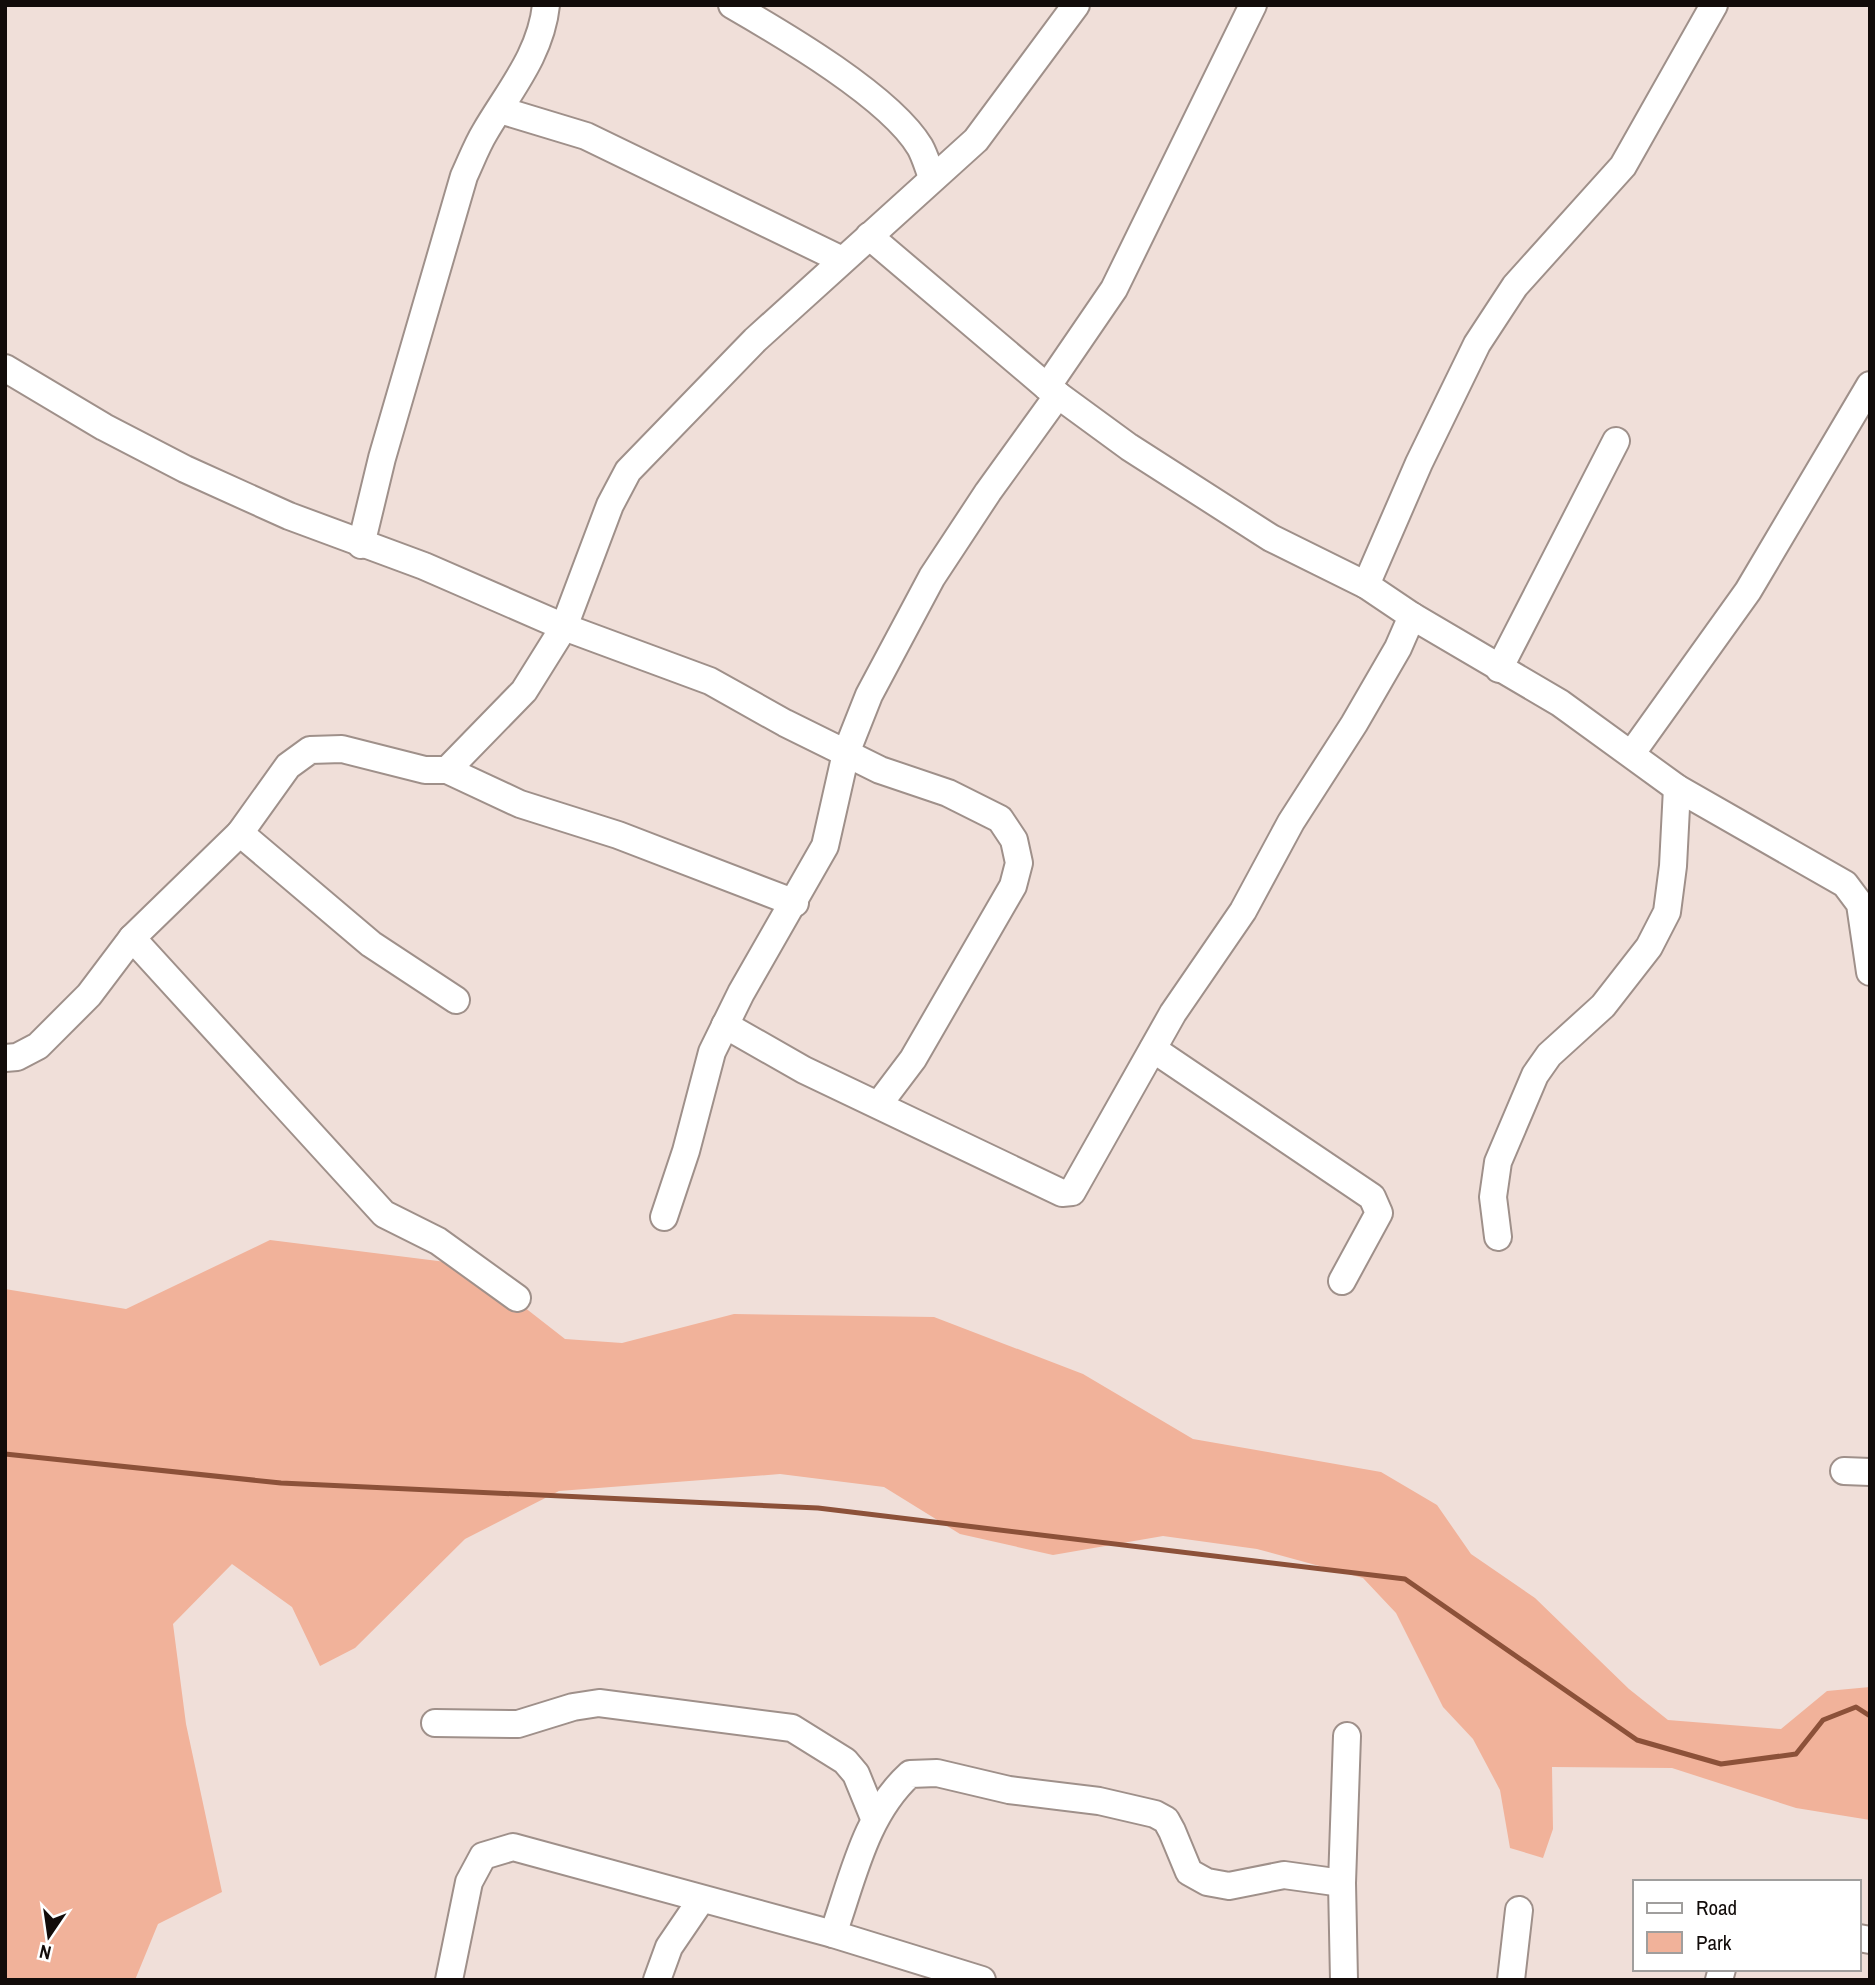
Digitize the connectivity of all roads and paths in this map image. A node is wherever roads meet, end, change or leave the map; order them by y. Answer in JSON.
{"nodes":[{"id":1,"x":546,"y":5,"type":"edge"},
{"id":2,"x":732,"y":5,"type":"edge"},
{"id":3,"x":1076,"y":5,"type":"edge"},
{"id":4,"x":1253,"y":5,"type":"edge"},
{"id":5,"x":1714,"y":5,"type":"edge"},
{"id":6,"x":500,"y":110,"type":"junction"},
{"id":7,"x":932,"y":177,"type":"junction"},
{"id":8,"x":869,"y":236,"type":"junction"},
{"id":9,"x":842,"y":260,"type":"junction"},
{"id":10,"x":5,"y":368,"type":"edge"},
{"id":11,"x":1870,"y":384,"type":"edge"},
{"id":12,"x":1052,"y":391,"type":"junction"},
{"id":13,"x":1616,"y":441,"type":"dead end"},
{"id":14,"x":361,"y":545,"type":"junction"},
{"id":15,"x":1366,"y":585,"type":"junction"},
{"id":16,"x":1412,"y":616,"type":"junction"},
{"id":17,"x":564,"y":627,"type":"junction"},
{"id":18,"x":1499,"y":669,"type":"junction"},
{"id":19,"x":1632,"y":752,"type":"junction"},
{"id":20,"x":846,"y":753,"type":"junction"},
{"id":21,"x":447,"y":770,"type":"junction"},
{"id":22,"x":1677,"y":788,"type":"junction"},
{"id":23,"x":240,"y":833,"type":"junction"},
{"id":24,"x":794,"y":903,"type":"junction"},
{"id":25,"x":132,"y":938,"type":"junction"},
{"id":26,"x":1870,"y":972,"type":"edge"},
{"id":27,"x":456,"y":1000,"type":"dead end"},
{"id":28,"x":725,"y":1025,"type":"junction"},
{"id":29,"x":1153,"y":1049,"type":"junction"},
{"id":30,"x":5,"y":1058,"type":"edge"},
{"id":31,"x":879,"y":1104,"type":"junction"},
{"id":32,"x":664,"y":1217,"type":"dead end"},
{"id":33,"x":1498,"y":1237,"type":"dead end"},
{"id":34,"x":1342,"y":1280,"type":"dead end"},
{"id":35,"x":517,"y":1298,"type":"dead end"},
{"id":36,"x":435,"y":1723,"type":"dead end"},
{"id":37,"x":1347,"y":1736,"type":"dead end"},
{"id":38,"x":874,"y":1818,"type":"junction"},
{"id":39,"x":1342,"y":1883,"type":"junction"},
{"id":40,"x":701,"y":1900,"type":"junction"},
{"id":41,"x":1519,"y":1910,"type":"dead end"},
{"id":42,"x":833,"y":1934,"type":"junction"},
{"id":43,"x":449,"y":1980,"type":"edge"},
{"id":44,"x":657,"y":1980,"type":"edge"},
{"id":45,"x":982,"y":1980,"type":"edge"},
{"id":46,"x":1344,"y":1980,"type":"edge"},
{"id":47,"x":1511,"y":1980,"type":"edge"}],
"edges":[{"from":1,"to":6,"type":"street"},
{"from":2,"to":7,"type":"street"},
{"from":3,"to":7,"type":"street"},
{"from":4,"to":12,"type":"street"},
{"from":5,"to":15,"type":"street"},
{"from":6,"to":9,"type":"street"},
{"from":6,"to":14,"type":"street"},
{"from":7,"to":8,"type":"street"},
{"from":8,"to":9,"type":"street"},
{"from":8,"to":12,"type":"street"},
{"from":9,"to":17,"type":"street"},
{"from":10,"to":14,"type":"street"},
{"from":11,"to":19,"type":"street"},
{"from":12,"to":15,"type":"street"},
{"from":12,"to":20,"type":"street"},
{"from":13,"to":18,"type":"street"},
{"from":14,"to":17,"type":"street"},
{"from":15,"to":16,"type":"street"},
{"from":16,"to":18,"type":"street"},
{"from":16,"to":29,"type":"street"},
{"from":17,"to":20,"type":"street"},
{"from":17,"to":21,"type":"street"},
{"from":18,"to":19,"type":"street"},
{"from":19,"to":22,"type":"street"},
{"from":20,"to":24,"type":"street"},
{"from":20,"to":31,"type":"street"},
{"from":21,"to":23,"type":"street"},
{"from":21,"to":24,"type":"street"},
{"from":22,"to":26,"type":"street"},
{"from":22,"to":33,"type":"street"},
{"from":23,"to":25,"type":"street"},
{"from":23,"to":27,"type":"street"},
{"from":24,"to":28,"type":"street"},
{"from":25,"to":30,"type":"street"},
{"from":25,"to":35,"type":"street"},
{"from":28,"to":31,"type":"street"},
{"from":28,"to":32,"type":"street"},
{"from":29,"to":31,"type":"street"},
{"from":29,"to":34,"type":"street"},
{"from":36,"to":38,"type":"street"},
{"from":37,"to":39,"type":"street"},
{"from":38,"to":39,"type":"street"},
{"from":38,"to":42,"type":"street"},
{"from":39,"to":46,"type":"street"},
{"from":40,"to":42,"type":"street"},
{"from":40,"to":43,"type":"street"},
{"from":40,"to":44,"type":"street"},
{"from":41,"to":47,"type":"street"},
{"from":42,"to":45,"type":"street"}]}
